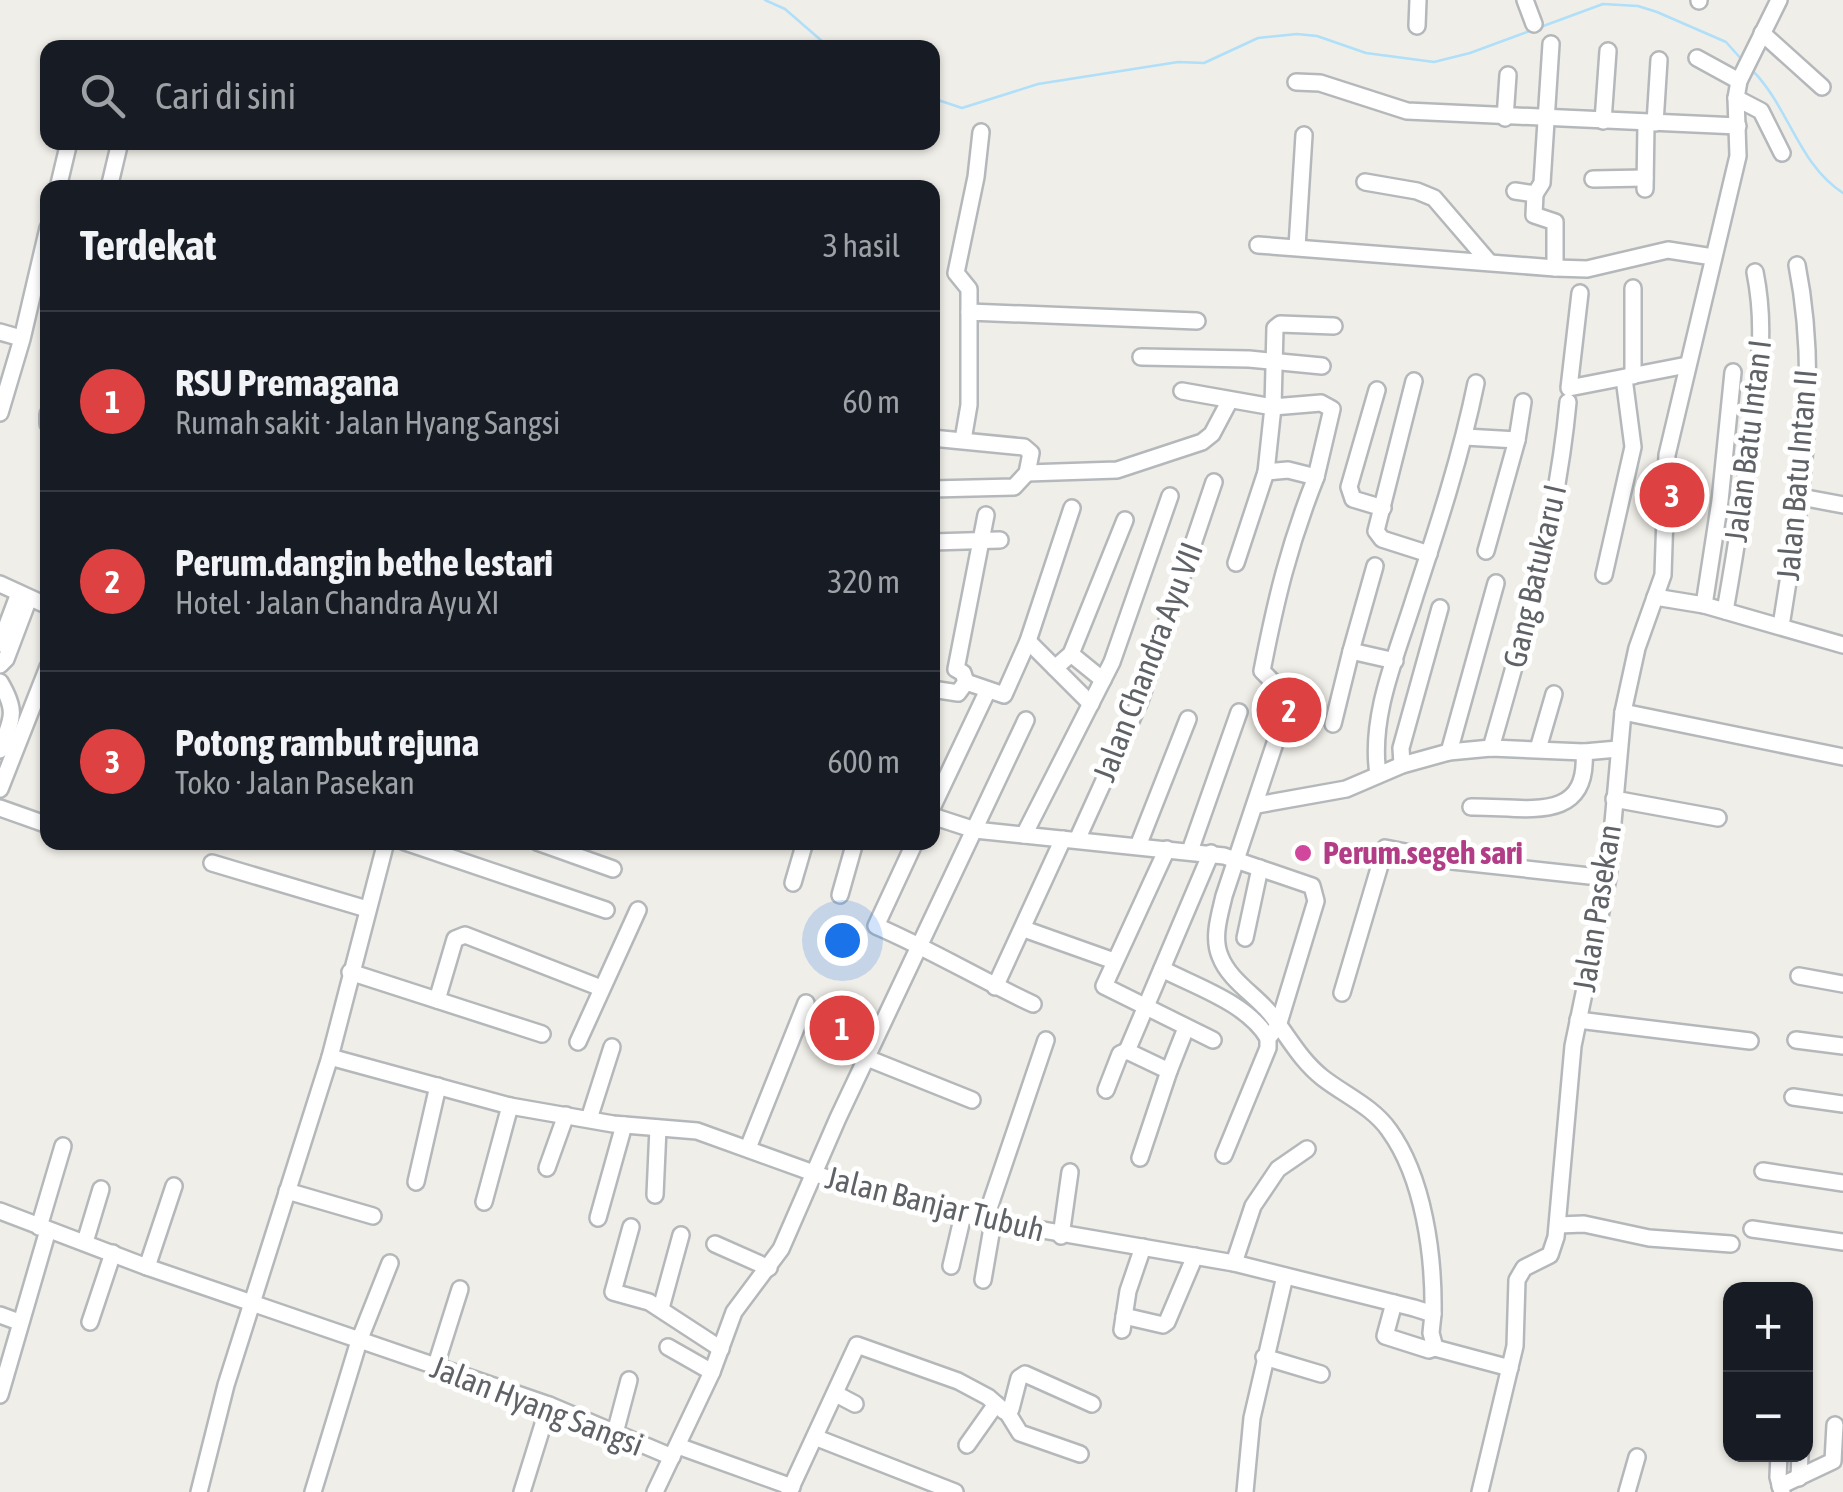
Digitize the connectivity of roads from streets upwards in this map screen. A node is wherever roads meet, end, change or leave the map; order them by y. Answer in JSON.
{"nodes":[{"id":1,"x":1418,"y":0,"type":"edge"},
{"id":2,"x":1525,"y":0,"type":"edge"},
{"id":3,"x":1779,"y":0,"type":"edge"},
{"id":4,"x":1534,"y":24,"type":"dead end"},
{"id":5,"x":1418,"y":26,"type":"dead end"},
{"id":6,"x":1762,"y":33,"type":"junction"},
{"id":7,"x":1550,"y":44,"type":"dead end"},
{"id":8,"x":1608,"y":51,"type":"dead end"},
{"id":9,"x":1697,"y":58,"type":"dead end"},
{"id":10,"x":1659,"y":60,"type":"dead end"},
{"id":11,"x":1508,"y":75,"type":"dead end"},
{"id":12,"x":1739,"y":80,"type":"junction"},
{"id":13,"x":1296,"y":82,"type":"dead end"},
{"id":14,"x":1822,"y":86,"type":"dead end"},
{"id":15,"x":1736,"y":98,"type":"junction"},
{"id":16,"x":1505,"y":118,"type":"junction"},
{"id":17,"x":1544,"y":120,"type":"junction"},
{"id":18,"x":1603,"y":121,"type":"junction"},
{"id":19,"x":1650,"y":124,"type":"junction"},
{"id":20,"x":1738,"y":126,"type":"junction"},
{"id":21,"x":981,"y":132,"type":"dead end"},
{"id":22,"x":1304,"y":136,"type":"dead end"},
{"id":23,"x":67,"y":150,"type":"edge"},
{"id":24,"x":118,"y":150,"type":"edge"},
{"id":25,"x":1782,"y":153,"type":"dead end"},
{"id":26,"x":1593,"y":179,"type":"dead end"},
{"id":27,"x":60,"y":180,"type":"edge"},
{"id":28,"x":111,"y":180,"type":"edge"},
{"id":29,"x":1365,"y":182,"type":"dead end"},
{"id":30,"x":1515,"y":191,"type":"dead end"},
{"id":31,"x":1535,"y":194,"type":"junction"},
{"id":32,"x":1258,"y":245,"type":"dead end"},
{"id":33,"x":1297,"y":248,"type":"junction"},
{"id":34,"x":1713,"y":257,"type":"junction"},
{"id":35,"x":40,"y":262,"type":"edge"},
{"id":36,"x":1488,"y":262,"type":"junction"},
{"id":37,"x":1798,"y":264,"type":"dead end"},
{"id":38,"x":1556,"y":268,"type":"junction"},
{"id":39,"x":1755,"y":272,"type":"dead end"},
{"id":40,"x":1633,"y":288,"type":"dead end"},
{"id":41,"x":1580,"y":293,"type":"dead end"},
{"id":42,"x":969,"y":312,"type":"junction"},
{"id":43,"x":1174,"y":321,"type":"junction"},
{"id":44,"x":1197,"y":322,"type":"dead end"},
{"id":45,"x":1334,"y":326,"type":"dead end"},
{"id":46,"x":1174,"y":356,"type":"junction"},
{"id":47,"x":1141,"y":357,"type":"dead end"},
{"id":48,"x":1273,"y":362,"type":"junction"},
{"id":49,"x":1686,"y":365,"type":"junction"},
{"id":50,"x":1322,"y":366,"type":"dead end"},
{"id":51,"x":1733,"y":372,"type":"dead end"},
{"id":52,"x":1629,"y":377,"type":"junction"},
{"id":53,"x":1414,"y":381,"type":"dead end"},
{"id":54,"x":1476,"y":384,"type":"dead end"},
{"id":55,"x":1377,"y":390,"type":"dead end"},
{"id":56,"x":1182,"y":391,"type":"dead end"},
{"id":57,"x":1569,"y":395,"type":"junction"},
{"id":58,"x":1230,"y":400,"type":"junction"},
{"id":59,"x":1523,"y":402,"type":"dead end"},
{"id":60,"x":1273,"y":407,"type":"junction"},
{"id":61,"x":0,"y":414,"type":"edge"},
{"id":62,"x":1465,"y":437,"type":"junction"},
{"id":63,"x":940,"y":439,"type":"edge"},
{"id":64,"x":962,"y":440,"type":"junction"},
{"id":65,"x":1518,"y":440,"type":"junction"},
{"id":66,"x":1266,"y":472,"type":"junction"},
{"id":67,"x":1027,"y":473,"type":"junction"},
{"id":68,"x":1316,"y":477,"type":"junction"},
{"id":69,"x":1214,"y":482,"type":"dead end"},
{"id":70,"x":940,"y":489,"type":"edge"},
{"id":71,"x":1170,"y":496,"type":"dead end"},
{"id":72,"x":1801,"y":497,"type":"junction"},
{"id":73,"x":1843,"y":504,"type":"edge"},
{"id":74,"x":1072,"y":508,"type":"dead end"},
{"id":75,"x":1383,"y":508,"type":"junction"},
{"id":76,"x":986,"y":514,"type":"dead end"},
{"id":77,"x":1125,"y":520,"type":"dead end"},
{"id":78,"x":991,"y":541,"type":"junction"},
{"id":79,"x":940,"y":542,"type":"edge"},
{"id":80,"x":1486,"y":551,"type":"dead end"},
{"id":81,"x":1429,"y":554,"type":"junction"},
{"id":82,"x":1236,"y":563,"type":"dead end"},
{"id":83,"x":1375,"y":566,"type":"dead end"},
{"id":84,"x":1604,"y":575,"type":"dead end"},
{"id":85,"x":0,"y":584,"type":"edge"},
{"id":86,"x":1496,"y":584,"type":"dead end"},
{"id":87,"x":24,"y":595,"type":"junction"},
{"id":88,"x":1654,"y":597,"type":"junction"},
{"id":89,"x":40,"y":602,"type":"edge"},
{"id":90,"x":1704,"y":605,"type":"junction"},
{"id":91,"x":1440,"y":608,"type":"dead end"},
{"id":92,"x":1725,"y":610,"type":"junction"},
{"id":93,"x":1782,"y":626,"type":"junction"},
{"id":94,"x":1028,"y":640,"type":"junction"},
{"id":95,"x":0,"y":644,"type":"edge"},
{"id":96,"x":1843,"y":645,"type":"edge"},
{"id":97,"x":1351,"y":650,"type":"junction"},
{"id":98,"x":1072,"y":654,"type":"junction"},
{"id":99,"x":1395,"y":661,"type":"junction"},
{"id":100,"x":0,"y":665,"type":"edge"},
{"id":101,"x":1056,"y":668,"type":"junction"},
{"id":102,"x":954,"y":672,"type":"junction"},
{"id":103,"x":1104,"y":680,"type":"junction"},
{"id":104,"x":0,"y":682,"type":"edge"},
{"id":105,"x":40,"y":686,"type":"edge"},
{"id":106,"x":940,"y":690,"type":"edge"},
{"id":107,"x":988,"y":690,"type":"junction"},
{"id":108,"x":1554,"y":694,"type":"dead end"},
{"id":109,"x":1091,"y":704,"type":"junction"},
{"id":110,"x":1239,"y":712,"type":"dead end"},
{"id":111,"x":1623,"y":712,"type":"junction"},
{"id":112,"x":1188,"y":719,"type":"dead end"},
{"id":113,"x":1026,"y":720,"type":"dead end"},
{"id":114,"x":1333,"y":724,"type":"dead end"},
{"id":115,"x":1491,"y":748,"type":"junction"},
{"id":116,"x":1538,"y":749,"type":"junction"},
{"id":117,"x":0,"y":750,"type":"edge"},
{"id":118,"x":1618,"y":750,"type":"junction"},
{"id":119,"x":1449,"y":752,"type":"junction"},
{"id":120,"x":1584,"y":752,"type":"junction"},
{"id":121,"x":1843,"y":757,"type":"edge"},
{"id":122,"x":1402,"y":765,"type":"junction"},
{"id":123,"x":1378,"y":774,"type":"junction"},
{"id":124,"x":0,"y":789,"type":"edge"},
{"id":125,"x":940,"y":795,"type":"edge"},
{"id":126,"x":1614,"y":799,"type":"junction"},
{"id":127,"x":1257,"y":805,"type":"junction"},
{"id":128,"x":1472,"y":807,"type":"dead end"},
{"id":129,"x":0,"y":808,"type":"edge"},
{"id":130,"x":940,"y":815,"type":"edge"},
{"id":131,"x":1718,"y":818,"type":"dead end"},
{"id":132,"x":40,"y":822,"type":"edge"},
{"id":133,"x":974,"y":830,"type":"junction"},
{"id":134,"x":1024,"y":835,"type":"junction"},
{"id":135,"x":1070,"y":840,"type":"junction"},
{"id":136,"x":1138,"y":846,"type":"junction"},
{"id":137,"x":1167,"y":849,"type":"junction"},
{"id":138,"x":384,"y":850,"type":"edge"},
{"id":139,"x":430,"y":850,"type":"edge"},
{"id":140,"x":559,"y":850,"type":"edge"},
{"id":141,"x":803,"y":850,"type":"edge"},
{"id":142,"x":853,"y":850,"type":"edge"},
{"id":143,"x":911,"y":850,"type":"edge"},
{"id":144,"x":1190,"y":852,"type":"junction"},
{"id":145,"x":1210,"y":853,"type":"junction"},
{"id":146,"x":1238,"y":858,"type":"junction"},
{"id":147,"x":212,"y":863,"type":"dead end"},
{"id":148,"x":1260,"y":868,"type":"junction"},
{"id":149,"x":613,"y":869,"type":"dead end"},
{"id":150,"x":1608,"y":878,"type":"junction"},
{"id":151,"x":793,"y":883,"type":"dead end"},
{"id":152,"x":840,"y":895,"type":"dead end"},
{"id":153,"x":367,"y":909,"type":"junction"},
{"id":154,"x":606,"y":910,"type":"dead end"},
{"id":155,"x":638,"y":910,"type":"dead end"},
{"id":156,"x":1024,"y":929,"type":"junction"},
{"id":157,"x":1245,"y":938,"type":"dead end"},
{"id":158,"x":921,"y":945,"type":"junction"},
{"id":159,"x":1114,"y":962,"type":"junction"},
{"id":160,"x":1162,"y":969,"type":"junction"},
{"id":161,"x":350,"y":972,"type":"junction"},
{"id":162,"x":1799,"y":976,"type":"dead end"},
{"id":163,"x":1843,"y":984,"type":"edge"},
{"id":164,"x":995,"y":987,"type":"junction"},
{"id":165,"x":601,"y":988,"type":"junction"},
{"id":166,"x":1342,"y":993,"type":"dead end"},
{"id":167,"x":437,"y":1000,"type":"junction"},
{"id":168,"x":806,"y":1003,"type":"dead end"},
{"id":169,"x":1032,"y":1004,"type":"dead end"},
{"id":170,"x":1146,"y":1008,"type":"junction"},
{"id":171,"x":1578,"y":1020,"type":"junction"},
{"id":172,"x":1186,"y":1028,"type":"junction"},
{"id":173,"x":1273,"y":1032,"type":"junction"},
{"id":174,"x":542,"y":1034,"type":"dead end"},
{"id":175,"x":1046,"y":1040,"type":"dead end"},
{"id":176,"x":1213,"y":1040,"type":"dead end"},
{"id":177,"x":1796,"y":1040,"type":"dead end"},
{"id":178,"x":1750,"y":1041,"type":"dead end"},
{"id":179,"x":578,"y":1042,"type":"dead end"},
{"id":180,"x":1843,"y":1046,"type":"edge"},
{"id":181,"x":612,"y":1048,"type":"dead end"},
{"id":182,"x":1127,"y":1051,"type":"junction"},
{"id":183,"x":330,"y":1057,"type":"junction"},
{"id":184,"x":867,"y":1058,"type":"junction"},
{"id":185,"x":1169,"y":1071,"type":"junction"},
{"id":186,"x":438,"y":1086,"type":"junction"},
{"id":187,"x":1106,"y":1090,"type":"dead end"},
{"id":188,"x":1793,"y":1097,"type":"dead end"},
{"id":189,"x":972,"y":1100,"type":"dead end"},
{"id":190,"x":1843,"y":1104,"type":"edge"},
{"id":191,"x":510,"y":1106,"type":"junction"},
{"id":192,"x":566,"y":1115,"type":"junction"},
{"id":193,"x":589,"y":1119,"type":"junction"},
{"id":194,"x":624,"y":1125,"type":"junction"},
{"id":195,"x":658,"y":1128,"type":"junction"},
{"id":196,"x":63,"y":1146,"type":"dead end"},
{"id":197,"x":748,"y":1148,"type":"junction"},
{"id":198,"x":1308,"y":1149,"type":"dead end"},
{"id":199,"x":1224,"y":1155,"type":"dead end"},
{"id":200,"x":1140,"y":1158,"type":"dead end"},
{"id":201,"x":546,"y":1168,"type":"dead end"},
{"id":202,"x":1070,"y":1172,"type":"dead end"},
{"id":203,"x":1763,"y":1172,"type":"dead end"},
{"id":204,"x":814,"y":1173,"type":"junction"},
{"id":205,"x":416,"y":1182,"type":"dead end"},
{"id":206,"x":1843,"y":1182,"type":"edge"},
{"id":207,"x":174,"y":1186,"type":"dead end"},
{"id":208,"x":102,"y":1189,"type":"dead end"},
{"id":209,"x":288,"y":1191,"type":"junction"},
{"id":210,"x":655,"y":1194,"type":"dead end"},
{"id":211,"x":484,"y":1202,"type":"dead end"},
{"id":212,"x":0,"y":1211,"type":"edge"},
{"id":213,"x":963,"y":1215,"type":"junction"},
{"id":214,"x":374,"y":1216,"type":"dead end"},
{"id":215,"x":598,"y":1218,"type":"dead end"},
{"id":216,"x":989,"y":1221,"type":"junction"},
{"id":217,"x":1558,"y":1224,"type":"junction"},
{"id":218,"x":632,"y":1227,"type":"dead end"},
{"id":219,"x":43,"y":1228,"type":"junction"},
{"id":220,"x":1752,"y":1228,"type":"dead end"},
{"id":221,"x":681,"y":1234,"type":"dead end"},
{"id":222,"x":1060,"y":1236,"type":"junction"},
{"id":223,"x":85,"y":1242,"type":"junction"},
{"id":224,"x":1843,"y":1242,"type":"edge"},
{"id":225,"x":714,"y":1244,"type":"dead end"},
{"id":226,"x":1731,"y":1244,"type":"dead end"},
{"id":227,"x":1143,"y":1247,"type":"junction"},
{"id":228,"x":113,"y":1254,"type":"junction"},
{"id":229,"x":1195,"y":1256,"type":"junction"},
{"id":230,"x":390,"y":1262,"type":"dead end"},
{"id":231,"x":1234,"y":1263,"type":"junction"},
{"id":232,"x":951,"y":1266,"type":"dead end"},
{"id":233,"x":147,"y":1267,"type":"junction"},
{"id":234,"x":769,"y":1268,"type":"junction"},
{"id":235,"x":1285,"y":1276,"type":"junction"},
{"id":236,"x":983,"y":1280,"type":"dead end"},
{"id":237,"x":460,"y":1289,"type":"dead end"},
{"id":238,"x":253,"y":1302,"type":"junction"},
{"id":239,"x":1394,"y":1303,"type":"junction"},
{"id":240,"x":661,"y":1308,"type":"junction"},
{"id":241,"x":1433,"y":1314,"type":"junction"},
{"id":242,"x":0,"y":1316,"type":"edge"},
{"id":243,"x":20,"y":1322,"type":"junction"},
{"id":244,"x":90,"y":1322,"type":"dead end"},
{"id":245,"x":359,"y":1341,"type":"junction"},
{"id":246,"x":668,"y":1347,"type":"dead end"},
{"id":247,"x":721,"y":1348,"type":"junction"},
{"id":248,"x":1435,"y":1348,"type":"junction"},
{"id":249,"x":1264,"y":1356,"type":"junction"},
{"id":250,"x":436,"y":1365,"type":"junction"},
{"id":251,"x":1510,"y":1368,"type":"junction"},
{"id":252,"x":3,"y":1370,"type":"edge"},
{"id":253,"x":712,"y":1372,"type":"junction"},
{"id":254,"x":1321,"y":1374,"type":"dead end"},
{"id":255,"x":629,"y":1380,"type":"dead end"},
{"id":256,"x":836,"y":1394,"type":"junction"},
{"id":257,"x":0,"y":1395,"type":"edge"},
{"id":258,"x":855,"y":1404,"type":"dead end"},
{"id":259,"x":1092,"y":1404,"type":"dead end"},
{"id":260,"x":549,"y":1405,"type":"junction"},
{"id":261,"x":1002,"y":1408,"type":"junction"},
{"id":262,"x":1835,"y":1425,"type":"dead end"},
{"id":263,"x":614,"y":1433,"type":"junction"},
{"id":264,"x":816,"y":1438,"type":"junction"},
{"id":265,"x":967,"y":1445,"type":"dead end"},
{"id":266,"x":675,"y":1452,"type":"junction"},
{"id":267,"x":1080,"y":1454,"type":"dead end"},
{"id":268,"x":1637,"y":1457,"type":"dead end"},
{"id":269,"x":1779,"y":1462,"type":"edge"},
{"id":270,"x":1800,"y":1462,"type":"edge"},
{"id":271,"x":1799,"y":1478,"type":"junction"},
{"id":272,"x":790,"y":1489,"type":"edge"},
{"id":273,"x":1781,"y":1489,"type":"edge"},
{"id":274,"x":199,"y":1492,"type":"edge"},
{"id":275,"x":312,"y":1492,"type":"edge"},
{"id":276,"x":522,"y":1492,"type":"edge"},
{"id":277,"x":656,"y":1492,"type":"edge"},
{"id":278,"x":955,"y":1492,"type":"edge"},
{"id":279,"x":1244,"y":1492,"type":"edge"},
{"id":280,"x":1480,"y":1492,"type":"edge"},
{"id":281,"x":1626,"y":1492,"type":"edge"}],
"edges":[{"from":1,"to":5,"type":"street"},
{"from":2,"to":4,"type":"street"},
{"from":3,"to":6,"type":"street","name":"Jalan Pasekan"},
{"from":6,"to":12,"type":"street","name":"Jalan Pasekan"},
{"from":6,"to":14,"type":"street"},
{"from":7,"to":17,"type":"street"},
{"from":8,"to":18,"type":"street"},
{"from":9,"to":12,"type":"street"},
{"from":10,"to":19,"type":"street"},
{"from":11,"to":16,"type":"street"},
{"from":12,"to":15,"type":"street","name":"Jalan Pasekan"},
{"from":13,"to":16,"type":"street"},
{"from":15,"to":20,"type":"street","name":"Jalan Pasekan"},
{"from":15,"to":25,"type":"street"},
{"from":16,"to":17,"type":"street"},
{"from":17,"to":18,"type":"street"},
{"from":17,"to":31,"type":"street"},
{"from":18,"to":19,"type":"street"},
{"from":19,"to":20,"type":"street"},
{"from":19,"to":26,"type":"street"},
{"from":20,"to":34,"type":"street","name":"Jalan Pasekan"},
{"from":21,"to":42,"type":"street"},
{"from":22,"to":33,"type":"street"},
{"from":23,"to":27,"type":"street"},
{"from":24,"to":28,"type":"street"},
{"from":29,"to":36,"type":"street"},
{"from":30,"to":31,"type":"street"},
{"from":31,"to":38,"type":"street"},
{"from":32,"to":33,"type":"street"},
{"from":33,"to":36,"type":"street"},
{"from":34,"to":38,"type":"street"},
{"from":34,"to":49,"type":"street","name":"Jalan Pasekan"},
{"from":35,"to":61,"type":"street"},
{"from":36,"to":38,"type":"street"},
{"from":37,"to":72,"type":"street","name":"Jalan Batu Intan II"},
{"from":39,"to":92,"type":"street","name":"Jalan Batu Intan I"},
{"from":40,"to":52,"type":"street"},
{"from":41,"to":57,"type":"street","name":"Gang Batukaru I"},
{"from":42,"to":43,"type":"street"},
{"from":42,"to":64,"type":"street"},
{"from":43,"to":44,"type":"street"},
{"from":43,"to":46,"type":"street"},
{"from":45,"to":48,"type":"street"},
{"from":46,"to":47,"type":"street"},
{"from":46,"to":48,"type":"street"},
{"from":48,"to":50,"type":"street"},
{"from":48,"to":60,"type":"street"},
{"from":49,"to":52,"type":"street"},
{"from":49,"to":88,"type":"street","name":"Jalan Pasekan"},
{"from":51,"to":90,"type":"street"},
{"from":52,"to":57,"type":"street"},
{"from":52,"to":84,"type":"street"},
{"from":53,"to":75,"type":"street"},
{"from":54,"to":62,"type":"street"},
{"from":55,"to":75,"type":"street"},
{"from":56,"to":58,"type":"street"},
{"from":57,"to":115,"type":"street","name":"Gang Batukaru I"},
{"from":58,"to":60,"type":"street"},
{"from":58,"to":67,"type":"street"},
{"from":59,"to":65,"type":"street"},
{"from":60,"to":66,"type":"street"},
{"from":60,"to":68,"type":"street"},
{"from":62,"to":65,"type":"street"},
{"from":62,"to":81,"type":"street"},
{"from":63,"to":64,"type":"street"},
{"from":64,"to":67,"type":"street"},
{"from":65,"to":80,"type":"street"},
{"from":66,"to":68,"type":"street"},
{"from":66,"to":82,"type":"street"},
{"from":67,"to":70,"type":"street"},
{"from":68,"to":127,"type":"street"},
{"from":69,"to":135,"type":"street","name":"Jalan Chandra Ayu VII"},
{"from":71,"to":103,"type":"street"},
{"from":72,"to":73,"type":"street"},
{"from":72,"to":93,"type":"street","name":"Jalan Batu Intan II"},
{"from":74,"to":94,"type":"street"},
{"from":75,"to":81,"type":"street"},
{"from":76,"to":78,"type":"street"},
{"from":77,"to":98,"type":"street"},
{"from":78,"to":79,"type":"street"},
{"from":78,"to":102,"type":"street"},
{"from":81,"to":99,"type":"street"},
{"from":83,"to":97,"type":"street"},
{"from":85,"to":87,"type":"street"},
{"from":86,"to":119,"type":"street"},
{"from":87,"to":89,"type":"street"},
{"from":87,"to":95,"type":"street"},
{"from":87,"to":100,"type":"street"},
{"from":88,"to":90,"type":"street"},
{"from":88,"to":111,"type":"street","name":"Jalan Pasekan"},
{"from":90,"to":92,"type":"street"},
{"from":91,"to":122,"type":"street"},
{"from":92,"to":93,"type":"street"},
{"from":93,"to":96,"type":"street"},
{"from":94,"to":101,"type":"street"},
{"from":94,"to":107,"type":"street"},
{"from":97,"to":99,"type":"street"},
{"from":97,"to":114,"type":"street"},
{"from":98,"to":101,"type":"street"},
{"from":98,"to":103,"type":"street"},
{"from":99,"to":123,"type":"street"},
{"from":101,"to":109,"type":"street"},
{"from":102,"to":106,"type":"street"},
{"from":102,"to":107,"type":"street"},
{"from":103,"to":109,"type":"street"},
{"from":104,"to":117,"type":"street"},
{"from":105,"to":124,"type":"street"},
{"from":107,"to":125,"type":"street"},
{"from":108,"to":116,"type":"street"},
{"from":109,"to":134,"type":"street"},
{"from":110,"to":144,"type":"street"},
{"from":111,"to":118,"type":"street","name":"Jalan Pasekan"},
{"from":111,"to":121,"type":"street"},
{"from":112,"to":136,"type":"street"},
{"from":113,"to":133,"type":"street","name":"Jalan Hyang Sangsi"},
{"from":115,"to":116,"type":"street"},
{"from":115,"to":119,"type":"street"},
{"from":116,"to":120,"type":"street"},
{"from":118,"to":120,"type":"street"},
{"from":118,"to":126,"type":"street","name":"Jalan Pasekan"},
{"from":119,"to":122,"type":"street"},
{"from":120,"to":128,"type":"street"},
{"from":122,"to":123,"type":"street"},
{"from":123,"to":127,"type":"street"},
{"from":126,"to":131,"type":"street"},
{"from":126,"to":150,"type":"street","name":"Jalan Pasekan"},
{"from":127,"to":146,"type":"street"},
{"from":129,"to":132,"type":"street"},
{"from":130,"to":133,"type":"street"},
{"from":133,"to":134,"type":"street"},
{"from":133,"to":158,"type":"street","name":"Jalan Hyang Sangsi"},
{"from":134,"to":135,"type":"street"},
{"from":135,"to":136,"type":"street"},
{"from":135,"to":156,"type":"street","name":"Jalan Chandra Ayu VII"},
{"from":136,"to":137,"type":"street"},
{"from":137,"to":144,"type":"street"},
{"from":137,"to":159,"type":"street"},
{"from":138,"to":153,"type":"street"},
{"from":139,"to":154,"type":"street"},
{"from":140,"to":149,"type":"street"},
{"from":141,"to":151,"type":"street"},
{"from":142,"to":152,"type":"street"},
{"from":143,"to":158,"type":"street"},
{"from":144,"to":145,"type":"street"},
{"from":145,"to":146,"type":"street"},
{"from":145,"to":160,"type":"street"},
{"from":146,"to":148,"type":"street"},
{"from":146,"to":173,"type":"street"},
{"from":147,"to":153,"type":"street"},
{"from":148,"to":157,"type":"street"},
{"from":148,"to":173,"type":"street"},
{"from":150,"to":166,"type":"street"},
{"from":150,"to":171,"type":"street","name":"Jalan Pasekan"},
{"from":153,"to":161,"type":"street"},
{"from":155,"to":165,"type":"street"},
{"from":156,"to":159,"type":"street"},
{"from":156,"to":164,"type":"street","name":"Jalan Chandra Ayu VII"},
{"from":158,"to":164,"type":"street"},
{"from":158,"to":184,"type":"street","name":"Jalan Hyang Sangsi"},
{"from":159,"to":170,"type":"street"},
{"from":160,"to":170,"type":"street"},
{"from":160,"to":173,"type":"street"},
{"from":161,"to":167,"type":"street"},
{"from":161,"to":183,"type":"street"},
{"from":162,"to":163,"type":"street"},
{"from":164,"to":169,"type":"street"},
{"from":165,"to":167,"type":"street"},
{"from":165,"to":179,"type":"street"},
{"from":167,"to":174,"type":"street"},
{"from":168,"to":197,"type":"street"},
{"from":170,"to":172,"type":"street"},
{"from":170,"to":182,"type":"street"},
{"from":171,"to":178,"type":"street"},
{"from":171,"to":217,"type":"street","name":"Jalan Pasekan"},
{"from":172,"to":176,"type":"street"},
{"from":172,"to":185,"type":"street"},
{"from":173,"to":199,"type":"street"},
{"from":173,"to":241,"type":"street"},
{"from":175,"to":216,"type":"street"},
{"from":177,"to":180,"type":"street"},
{"from":181,"to":193,"type":"street"},
{"from":182,"to":185,"type":"street"},
{"from":182,"to":187,"type":"street"},
{"from":183,"to":186,"type":"street","name":"Jalan Banjar Tubuh"},
{"from":183,"to":209,"type":"street"},
{"from":184,"to":189,"type":"street"},
{"from":184,"to":204,"type":"street","name":"Jalan Hyang Sangsi"},
{"from":185,"to":200,"type":"street"},
{"from":186,"to":191,"type":"street","name":"Jalan Banjar Tubuh"},
{"from":186,"to":205,"type":"street"},
{"from":188,"to":190,"type":"street"},
{"from":191,"to":192,"type":"street","name":"Jalan Banjar Tubuh"},
{"from":191,"to":211,"type":"street"},
{"from":192,"to":193,"type":"street","name":"Jalan Banjar Tubuh"},
{"from":192,"to":201,"type":"street"},
{"from":193,"to":194,"type":"street","name":"Jalan Banjar Tubuh"},
{"from":194,"to":195,"type":"street","name":"Jalan Banjar Tubuh"},
{"from":194,"to":215,"type":"street"},
{"from":195,"to":197,"type":"street","name":"Jalan Banjar Tubuh"},
{"from":195,"to":210,"type":"street"},
{"from":196,"to":219,"type":"street"},
{"from":197,"to":204,"type":"street","name":"Jalan Banjar Tubuh"},
{"from":198,"to":231,"type":"street"},
{"from":202,"to":222,"type":"street"},
{"from":203,"to":206,"type":"street"},
{"from":204,"to":213,"type":"street","name":"Jalan Banjar Tubuh"},
{"from":204,"to":234,"type":"street","name":"Jalan Hyang Sangsi"},
{"from":207,"to":233,"type":"street"},
{"from":208,"to":223,"type":"street"},
{"from":209,"to":214,"type":"street"},
{"from":209,"to":238,"type":"street"},
{"from":212,"to":219,"type":"street","name":"Jalan Hyang Sangsi"},
{"from":213,"to":216,"type":"street","name":"Jalan Banjar Tubuh"},
{"from":213,"to":232,"type":"street"},
{"from":216,"to":222,"type":"street","name":"Jalan Banjar Tubuh"},
{"from":216,"to":236,"type":"street"},
{"from":217,"to":226,"type":"street"},
{"from":217,"to":251,"type":"street","name":"Jalan Pasekan"},
{"from":218,"to":240,"type":"street"},
{"from":219,"to":223,"type":"street","name":"Jalan Hyang Sangsi"},
{"from":219,"to":243,"type":"street"},
{"from":220,"to":224,"type":"street"},
{"from":221,"to":240,"type":"street"},
{"from":222,"to":227,"type":"street","name":"Jalan Banjar Tubuh"},
{"from":223,"to":228,"type":"street","name":"Jalan Hyang Sangsi"},
{"from":225,"to":234,"type":"street"},
{"from":227,"to":229,"type":"street","name":"Jalan Banjar Tubuh"},
{"from":227,"to":229,"type":"street"},
{"from":228,"to":233,"type":"street","name":"Jalan Hyang Sangsi"},
{"from":228,"to":244,"type":"street"},
{"from":229,"to":231,"type":"street","name":"Jalan Banjar Tubuh"},
{"from":230,"to":245,"type":"street"},
{"from":231,"to":235,"type":"street","name":"Jalan Banjar Tubuh"},
{"from":233,"to":238,"type":"street","name":"Jalan Hyang Sangsi"},
{"from":234,"to":247,"type":"street","name":"Jalan Hyang Sangsi"},
{"from":235,"to":239,"type":"street","name":"Jalan Banjar Tubuh"},
{"from":235,"to":249,"type":"street"},
{"from":237,"to":250,"type":"street"},
{"from":238,"to":245,"type":"street","name":"Jalan Hyang Sangsi"},
{"from":238,"to":274,"type":"street"},
{"from":239,"to":241,"type":"street","name":"Jalan Banjar Tubuh"},
{"from":239,"to":248,"type":"street"},
{"from":240,"to":247,"type":"street"},
{"from":241,"to":248,"type":"street"},
{"from":242,"to":243,"type":"street"},
{"from":243,"to":252,"type":"street"},
{"from":245,"to":250,"type":"street","name":"Jalan Hyang Sangsi"},
{"from":245,"to":275,"type":"street"},
{"from":246,"to":253,"type":"street"},
{"from":247,"to":253,"type":"street","name":"Jalan Hyang Sangsi"},
{"from":248,"to":251,"type":"street"},
{"from":249,"to":254,"type":"street"},
{"from":249,"to":279,"type":"street"},
{"from":250,"to":260,"type":"street","name":"Jalan Hyang Sangsi"},
{"from":251,"to":280,"type":"street","name":"Jalan Pasekan"},
{"from":252,"to":257,"type":"street"},
{"from":253,"to":266,"type":"street","name":"Jalan Hyang Sangsi"},
{"from":255,"to":263,"type":"street"},
{"from":256,"to":258,"type":"street"},
{"from":256,"to":261,"type":"street"},
{"from":256,"to":264,"type":"street"},
{"from":259,"to":261,"type":"street"},
{"from":260,"to":263,"type":"street","name":"Jalan Hyang Sangsi"},
{"from":260,"to":276,"type":"street"},
{"from":261,"to":265,"type":"street"},
{"from":261,"to":267,"type":"street"},
{"from":262,"to":271,"type":"street"},
{"from":263,"to":266,"type":"street","name":"Jalan Hyang Sangsi"},
{"from":264,"to":272,"type":"street"},
{"from":264,"to":278,"type":"street"},
{"from":266,"to":272,"type":"street"},
{"from":266,"to":277,"type":"street"},
{"from":268,"to":281,"type":"street"},
{"from":269,"to":273,"type":"street"},
{"from":270,"to":271,"type":"street"},
{"from":271,"to":273,"type":"street"}]}
